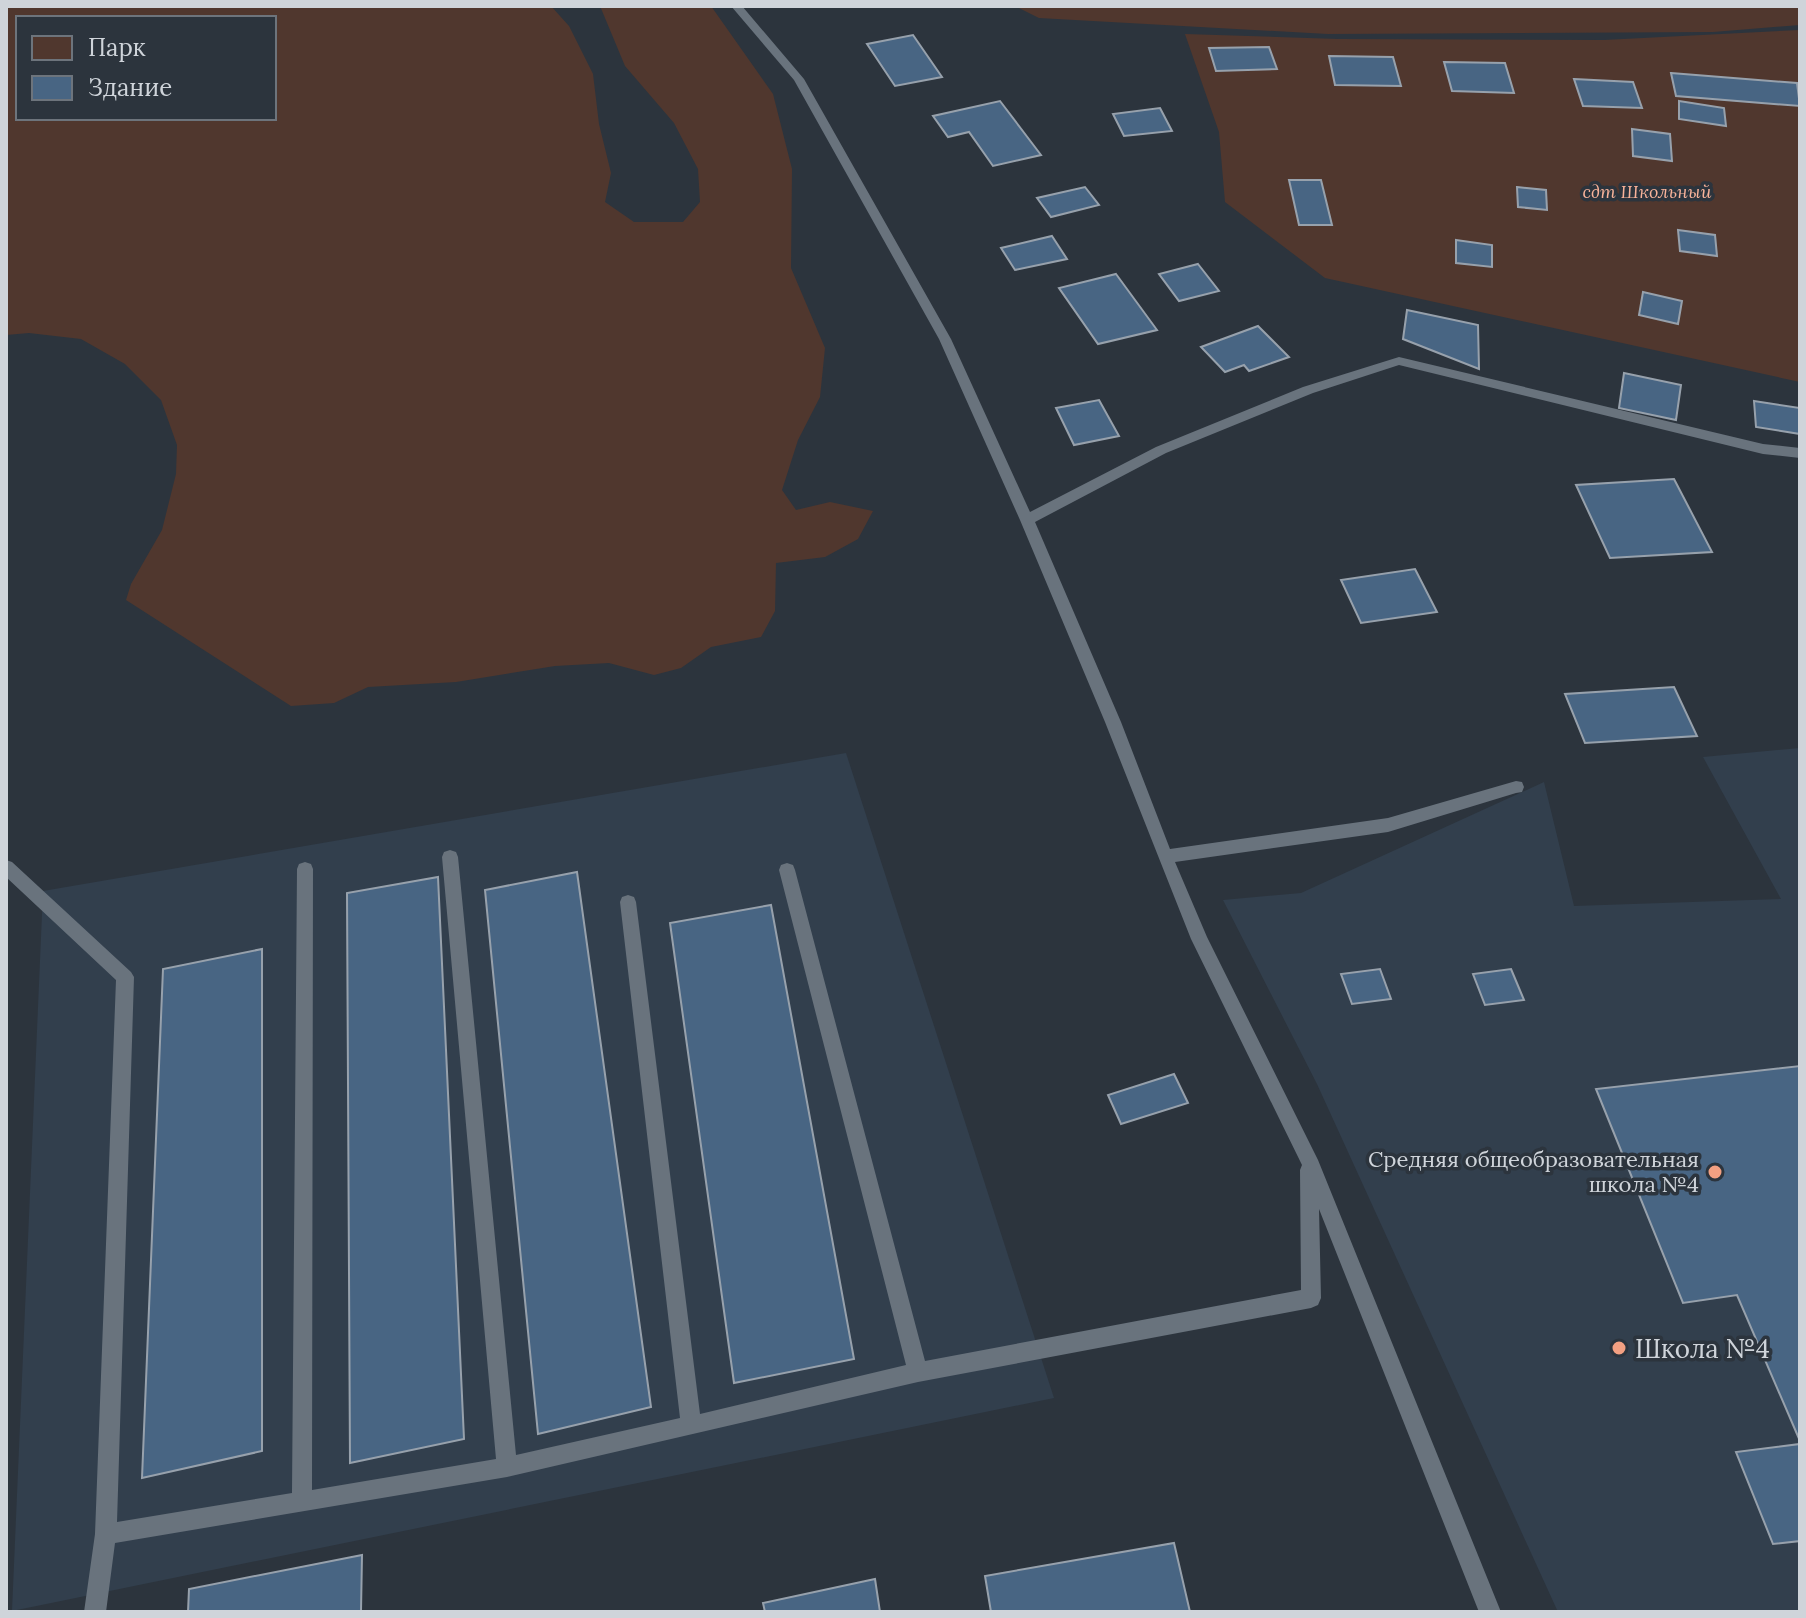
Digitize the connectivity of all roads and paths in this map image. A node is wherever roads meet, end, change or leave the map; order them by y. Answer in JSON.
{"nodes":[{"id":1,"x":736,"y":6,"type":"edge"},
{"id":2,"x":1800,"y":453,"type":"edge"},
{"id":3,"x":1027,"y":520,"type":"junction"},
{"id":4,"x":1516,"y":787,"type":"dead end"},
{"id":5,"x":450,"y":857,"type":"dead end"},
{"id":6,"x":1165,"y":857,"type":"junction"},
{"id":7,"x":6,"y":867,"type":"edge"},
{"id":8,"x":305,"y":869,"type":"dead end"},
{"id":9,"x":787,"y":870,"type":"dead end"},
{"id":10,"x":628,"y":902,"type":"dead end"},
{"id":11,"x":1309,"y":1160,"type":"junction"},
{"id":12,"x":918,"y":1372,"type":"junction"},
{"id":13,"x":691,"y":1426,"type":"junction"},
{"id":14,"x":507,"y":1467,"type":"junction"},
{"id":15,"x":302,"y":1502,"type":"junction"},
{"id":16,"x":106,"y":1534,"type":"junction"},
{"id":17,"x":95,"y":1612,"type":"edge"},
{"id":18,"x":1490,"y":1612,"type":"edge"}],
"edges":[{"from":1,"to":3,"type":"lane"},
{"from":2,"to":3,"type":"lane"},
{"from":3,"to":6,"type":"lane"},
{"from":4,"to":6,"type":"lane"},
{"from":5,"to":14,"type":"lane"},
{"from":6,"to":11,"type":"lane"},
{"from":7,"to":16,"type":"lane"},
{"from":8,"to":15,"type":"lane"},
{"from":9,"to":12,"type":"lane"},
{"from":10,"to":13,"type":"lane"},
{"from":11,"to":12,"type":"lane"},
{"from":11,"to":18,"type":"lane"},
{"from":12,"to":13,"type":"lane"},
{"from":13,"to":14,"type":"lane"},
{"from":14,"to":15,"type":"lane"},
{"from":15,"to":16,"type":"lane"},
{"from":16,"to":17,"type":"lane"}]}
